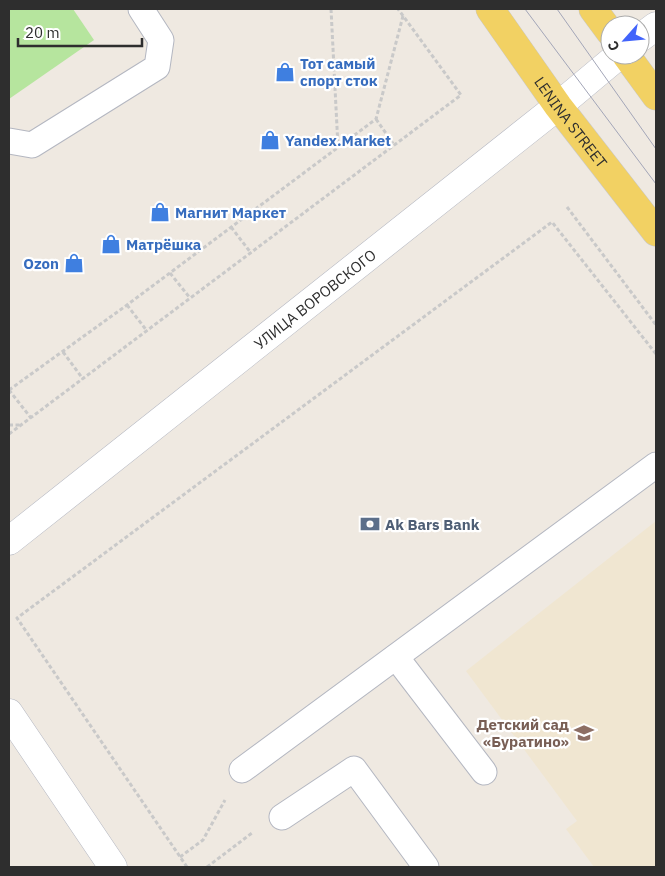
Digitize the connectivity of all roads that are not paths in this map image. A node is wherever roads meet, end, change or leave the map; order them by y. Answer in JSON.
{"nodes":[{"id":1,"x":141,"y":9,"type":"edge"},
{"id":2,"x":490,"y":9,"type":"edge"},
{"id":3,"x":607,"y":65,"type":"edge"},
{"id":4,"x":633,"y":65,"type":"edge"},
{"id":5,"x":656,"y":96,"type":"edge"},
{"id":6,"x":558,"y":106,"type":"junction"},
{"id":7,"x":9,"y":141,"type":"edge"},
{"id":8,"x":656,"y":232,"type":"edge"},
{"id":9,"x":656,"y":465,"type":"edge"},
{"id":10,"x":9,"y":541,"type":"edge"},
{"id":11,"x":396,"y":657,"type":"junction"},
{"id":12,"x":9,"y":713,"type":"edge"},
{"id":13,"x":242,"y":770,"type":"road end"},
{"id":14,"x":484,"y":772,"type":"dead end"},
{"id":15,"x":282,"y":817,"type":"road end"},
{"id":16,"x":113,"y":867,"type":"edge"},
{"id":17,"x":426,"y":867,"type":"edge"}],
"edges":[{"from":1,"to":7,"type":"lane"},
{"from":2,"to":6,"type":"main road","name":"LENINA STREET"},
{"from":3,"to":6,"type":"main road","name":"УЛИЦА ВОРОВСКОГО"},
{"from":4,"to":5,"type":"main road"},
{"from":6,"to":8,"type":"main road","name":"LENINA STREET"},
{"from":6,"to":10,"type":"main road","name":"УЛИЦА ВОРОВСКОГО"},
{"from":9,"to":11,"type":"lane"},
{"from":11,"to":13,"type":"lane"},
{"from":11,"to":14,"type":"lane"},
{"from":12,"to":16,"type":"main road"},
{"from":15,"to":17,"type":"lane"}]}
